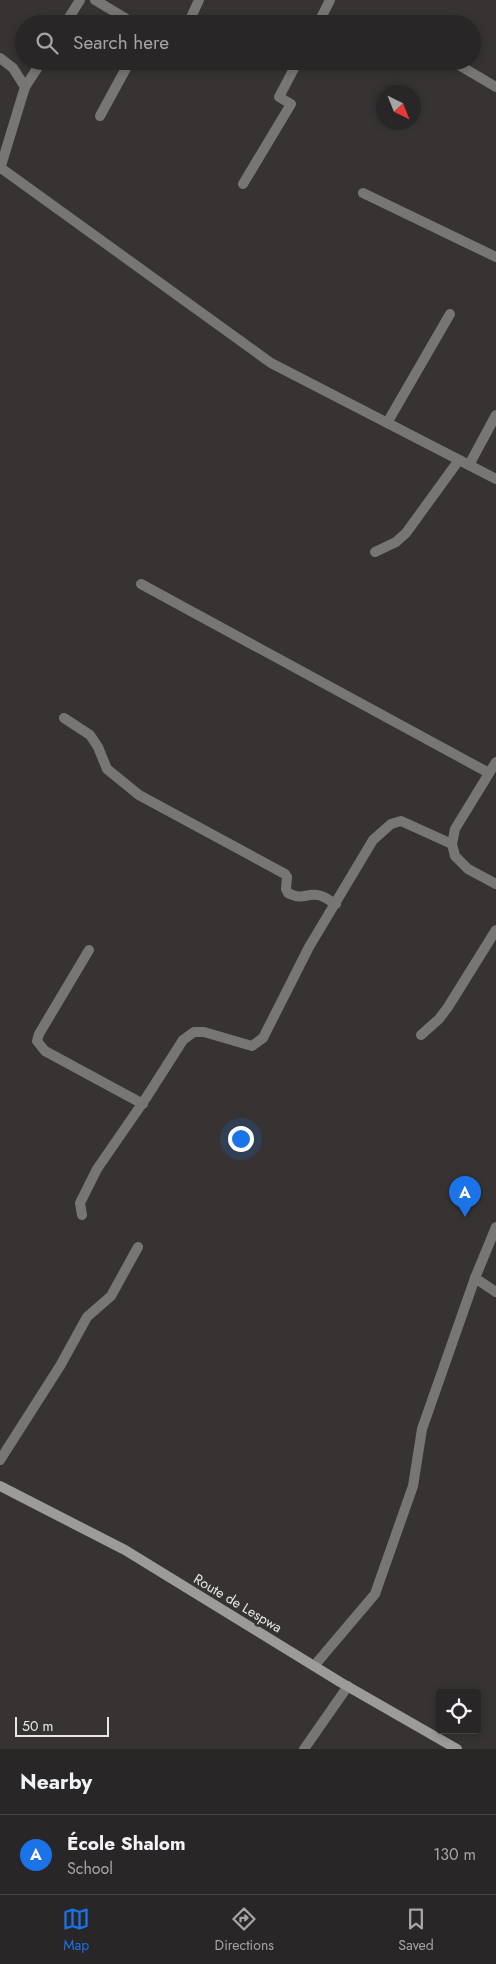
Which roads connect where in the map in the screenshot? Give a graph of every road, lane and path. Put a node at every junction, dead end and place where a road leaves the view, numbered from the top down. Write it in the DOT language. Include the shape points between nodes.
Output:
graph roads {
  1 [pos="80,0"];
  2 [pos="95,0"];
  3 [pos="199,0"];
  4 [pos="330,0"];
  5 [pos="71,15"];
  6 [pos="120,15"];
  7 [pos="192,15"];
  8 [pos="322,15"];
  9 [pos="0,58"];
  10 [pos="36,70"];
  11 [pos="125,70"];
  12 [pos="293,70"];
  13 [pos="467,70"];
  14 [pos="25,87"];
  15 [pos="496,87"];
  16 [pos="100,116"];
  17 [pos="0,169"];
  18 [pos="243,184"];
  19 [pos="363,193"];
  20 [pos="496,257"];
  21 [pos="450,314"];
  22 [pos="496,415"];
  23 [pos="387,423"];
  24 [pos="459,460"];
  25 [pos="469,465"];
  26 [pos="496,479"];
  27 [pos="375,552"];
  28 [pos="141,584"];
  29 [pos="64,718"];
  30 [pos="496,762"];
  31 [pos="489,773"];
  32 [pos="452,844"];
  33 [pos="496,884"];
  34 [pos="336,904"];
  35 [pos="496,930"];
  36 [pos="89,950"];
  37 [pos="421,1035"];
  38 [pos="142,1104"];
  39 [pos="82,1215"];
  40 [pos="496,1227"];
  41 [pos="138,1247"];
  42 [pos="475,1278"];
  43 [pos="496,1292"];
  44 [pos="0,1460"];
  45 [pos="0,1486"];
  46 [pos="314,1666"];
  47 [pos="348,1686"];
  48 [pos="304,1749"];
  49 [pos="458,1749"];
  1 -- 5 [label="street"];
  2 -- 6 [label="street"];
  3 -- 7 [label="street"];
  4 -- 8 [label="street"];
  9 -- 14 [label="street" via="13,68"];
  10 -- 14 [label="street"];
  11 -- 16 [label="street"];
  12 -- 18 [label="street" via="279,96 291,104"];
  13 -- 15 [label="street"];
  14 -- 17 [label="street"];
  17 -- 23 [label="street" via="271,363"];
  19 -- 20 [label="street"];
  21 -- 23 [label="street"];
  22 -- 25 [label="street"];
  23 -- 24 [label="street"];
  24 -- 25 [label="street"];
  24 -- 27 [label="street" via="406,533"];
  25 -- 26 [label="street"];
  28 -- 31 [label="street"];
  29 -- 34 [label="street" via="90,735 107,768 139,795 285,874 288,877 288,894 304,898 319,895"];
  30 -- 31 [label="street"];
  31 -- 32 [label="street" via="455,829"];
  32 -- 33 [label="street" via="455,856 468,868"];
  32 -- 34 [label="street" via="401,821 391,824 373,840"];
  34 -- 38 [label="street" via="309,947 263,1038 252,1046 194,1032 183,1040"];
  35 -- 37 [label="street" via="448,1007"];
  36 -- 38 [label="street" via="36,1041 45,1051"];
  38 -- 39 [label="street" via="97,1169 80,1203"];
  40 -- 42 [label="street"];
  41 -- 44 [label="street" via="111,1296 86,1317 60,1366"];
  42 -- 43 [label="street"];
  42 -- 46 [label="street" via="422,1429 413,1486 375,1594"];
  45 -- 46 [label="street, Route de Lespwa" via="125,1550"];
  46 -- 47 [label="street, Route de Lespwa"];
  47 -- 48 [label="street"];
  47 -- 49 [label="street, Route de Lespwa"];
}
